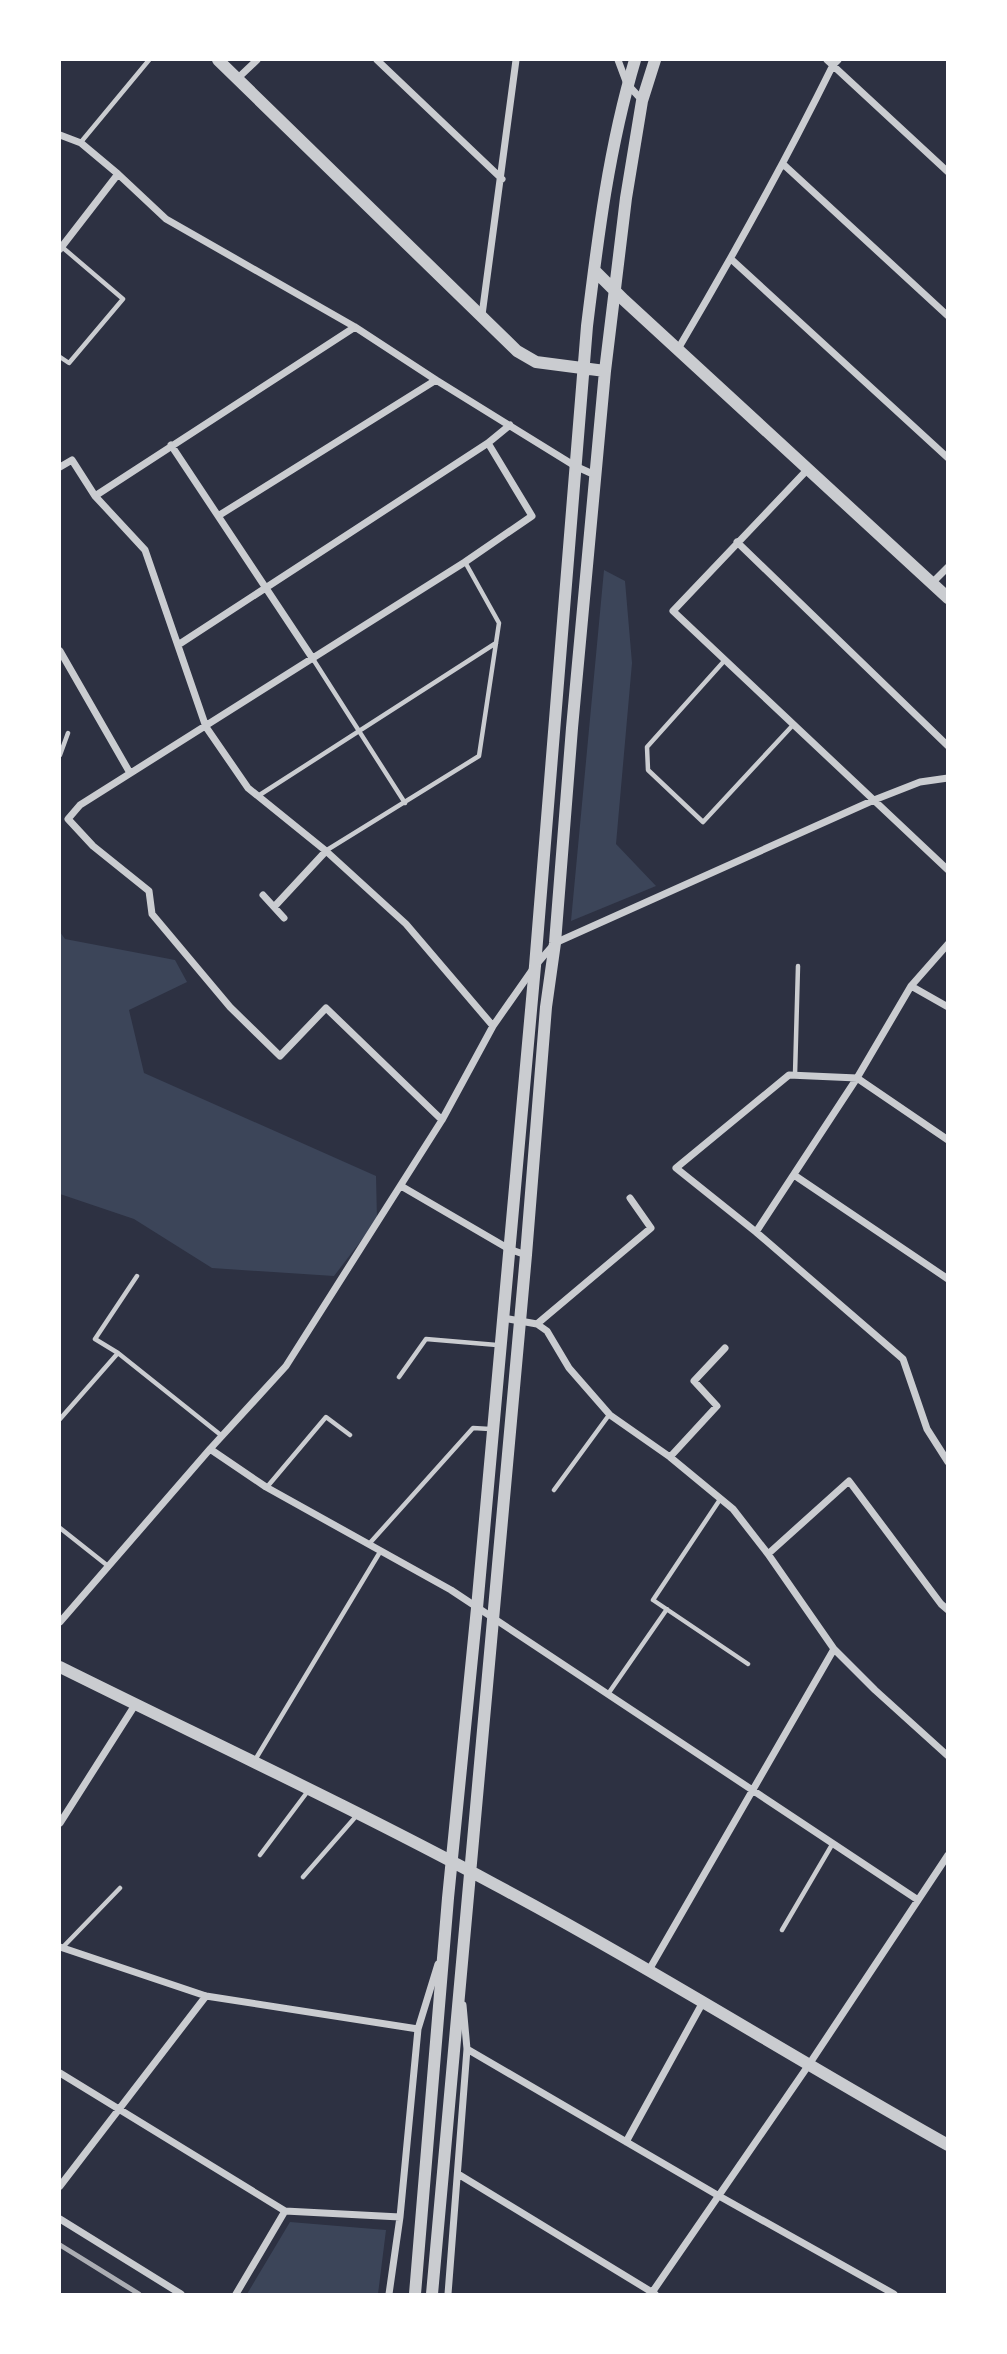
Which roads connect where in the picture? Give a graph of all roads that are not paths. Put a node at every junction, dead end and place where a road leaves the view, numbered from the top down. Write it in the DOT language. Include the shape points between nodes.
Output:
graph roads {
  1 [pos="149,60"];
  2 [pos="218,60"];
  3 [pos="257,60"];
  4 [pos="377,60"];
  5 [pos="516,60"];
  6 [pos="618,60"];
  7 [pos="635,60"];
  8 [pos="655,60"];
  9 [pos="832,61"];
  10 [pos="238,78"];
  11 [pos="627,84"];
  12 [pos="642,101"];
  13 [pos="60,135"];
  14 [pos="81,143"];
  15 [pos="783,164"];
  16 [pos="947,172"];
  17 [pos="118,174"];
  18 [pos="502,179"];
  19 [pos="60,248"];
  20 [pos="732,258"];
  21 [pos="594,270"];
  22 [pos="615,289"];
  23 [pos="482,315"];
  24 [pos="947,316"];
  25 [pos="355,327"];
  26 [pos="678,349"];
  27 [pos="60,357"];
  28 [pos="584,369"];
  29 [pos="605,372"];
  30 [pos="436,380"];
  31 [pos="510,425"];
  32 [pos="488,443"];
  33 [pos="171,445"];
  34 [pos="947,458"];
  35 [pos="575,466"];
  36 [pos="60,467"];
  37 [pos="808,469"];
  38 [pos="595,475"];
  39 [pos="95,496"];
  40 [pos="218,516"];
  41 [pos="737,542"];
  42 [pos="465,562"];
  43 [pos="947,567"];
  44 [pos="932,583"];
  45 [pos="266,588"];
  46 [pos="947,598"];
  47 [pos="496,643"];
  48 [pos="178,645"];
  49 [pos="60,651"];
  50 [pos="313,659"];
  51 [pos="725,660"];
  52 [pos="793,724"];
  53 [pos="553,726"];
  54 [pos="206,727"];
  55 [pos="572,728"];
  56 [pos="359,731"];
  57 [pos="68,733"];
  58 [pos="947,746"];
  59 [pos="60,755"];
  60 [pos="130,773"];
  61 [pos="947,778"];
  62 [pos="258,796"];
  63 [pos="874,800"];
  64 [pos="405,803"];
  65 [pos="60,813"];
  66 [pos="68,819"];
  67 [pos="326,851"];
  68 [pos="947,870"];
  69 [pos="263,895"];
  70 [pos="274,907"];
  71 [pos="284,918"];
  72 [pos="555,943"];
  73 [pos="947,944"];
  74 [pos="535,965"];
  75 [pos="798,966"];
  76 [pos="911,986"];
  77 [pos="947,1007"];
  78 [pos="494,1026"];
  79 [pos="795,1076"];
  80 [pos="858,1078"];
  81 [pos="442,1121"];
  82 [pos="947,1140"];
  83 [pos="794,1175"];
  84 [pos="401,1186"];
  85 [pos="630,1198"];
  86 [pos="756,1232"];
  87 [pos="509,1250"];
  88 [pos="526,1255"];
  89 [pos="137,1276"];
  90 [pos="947,1279"];
  91 [pos="502,1318"];
  92 [pos="519,1320"];
  93 [pos="537,1324"];
  94 [pos="500,1345"];
  95 [pos="726,1348"];
  96 [pos="118,1353"];
  97 [pos="398,1377"];
  98 [pos="610,1415"];
  99 [pos="60,1419"];
  100 [pos="493,1429"];
  101 [pos="350,1435"];
  102 [pos="222,1436"];
  103 [pos="210,1449"];
  104 [pos="670,1457"];
  105 [pos="947,1462"];
  106 [pos="266,1487"];
  107 [pos="554,1490"];
  108 [pos="720,1498"];
  109 [pos="60,1528"];
  110 [pos="368,1545"];
  111 [pos="380,1552"];
  112 [pos="768,1554"];
  113 [pos="108,1566"];
  114 [pos="477,1608"];
  115 [pos="667,1609"];
  116 [pos="947,1610"];
  117 [pos="494,1619"];
  118 [pos="60,1622"];
  119 [pos="834,1649"];
  120 [pos="748,1664"];
  121 [pos="60,1667"];
  122 [pos="607,1695"];
  123 [pos="135,1704"];
  124 [pos="947,1756"];
  125 [pos="254,1760"];
  126 [pos="310,1788"];
  127 [pos="752,1790"];
  128 [pos="359,1813"];
  129 [pos="60,1823"];
  130 [pos="833,1843"];
  131 [pos="260,1855"];
  132 [pos="947,1855"];
  133 [pos="452,1862"];
  134 [pos="469,1870"];
  135 [pos="303,1877"];
  136 [pos="120,1888"];
  137 [pos="918,1900"];
  138 [pos="782,1930"];
  139 [pos="444,1945"];
  140 [pos="61,1947"];
  141 [pos="649,1970"];
  142 [pos="460,1973"];
  143 [pos="206,1996"];
  144 [pos="703,2002"];
  145 [pos="418,2029"];
  146 [pos="467,2049"];
  147 [pos="808,2066"];
  148 [pos="60,2073"];
  149 [pos="119,2109"];
  150 [pos="626,2142"];
  151 [pos="947,2145"];
  152 [pos="458,2175"];
  153 [pos="60,2186"];
  154 [pos="719,2196"];
  155 [pos="285,2211"];
  156 [pos="400,2217"];
  157 [pos="60,2219"];
  158 [pos="181,2294"];
  159 [pos="236,2294"];
  160 [pos="390,2294"];
  161 [pos="415,2294"];
  162 [pos="432,2294"];
  163 [pos="448,2294"];
  164 [pos="653,2294"];
  165 [pos="894,2294"];
  1 -- 14 [label="lane"];
  2 -- 10 [label="street"];
  3 -- 10 [label="street"];
  4 -- 18 [label="street"];
  5 -- 18 [label="street"];
  6 -- 11 [label="street"];
  7 -- 11 [label="street"];
  8 -- 12 [label="street"];
  9 -- 15 [label="street"];
  9 -- 16 [label="street"];
  10 -- 23 [label="street"];
  11 -- 12 [label="street"];
  11 -- 21 [label="street" via="612,146"];
  12 -- 22 [label="street"];
  13 -- 14 [label="street"];
  14 -- 17 [label="street"];
  15 -- 20 [label="street"];
  15 -- 24 [label="street"];
  17 -- 19 [label="street"];
  17 -- 25 [label="street" via="166,219"];
  18 -- 23 [label="street"];
  19 -- 27 [label="lane" via="123,299 69,363"];
  20 -- 26 [label="street"];
  20 -- 34 [label="street"];
  21 -- 22 [label="street"];
  21 -- 28 [label="street"];
  22 -- 26 [label="street"];
  22 -- 29 [label="street"];
  23 -- 28 [label="street" via="517,351 536,362"];
  25 -- 30 [label="street"];
  25 -- 33 [label="street"];
  26 -- 37 [label="street"];
  28 -- 29 [label="street"];
  28 -- 35 [label="street"];
  29 -- 38 [label="street"];
  30 -- 31 [label="street"];
  30 -- 40 [label="street"];
  31 -- 32 [label="street"];
  31 -- 35 [label="street"];
  32 -- 42 [label="street" via="532,516"];
  32 -- 45 [label="street"];
  33 -- 39 [label="street"];
  33 -- 40 [label="street"];
  35 -- 38 [label="street"];
  35 -- 53 [label="street"];
  36 -- 39 [label="street" via="72,460"];
  37 -- 41 [label="street"];
  37 -- 44 [label="street"];
  38 -- 55 [label="street"];
  39 -- 48 [label="street" via="145,550"];
  40 -- 45 [label="street"];
  41 -- 51 [label="street" via="673,611"];
  41 -- 58 [label="street"];
  42 -- 47 [label="lane" via="499,623"];
  42 -- 50 [label="street"];
  43 -- 44 [label="street"];
  44 -- 46 [label="street"];
  45 -- 48 [label="street"];
  45 -- 50 [label="street"];
  47 -- 56 [label="lane"];
  47 -- 64 [label="lane" via="479,756"];
  48 -- 54 [label="street"];
  49 -- 60 [label="street"];
  50 -- 54 [label="street"];
  50 -- 56 [label="lane"];
  51 -- 52 [label="street"];
  51 -- 52 [label="lane" via="647,747 648,770 703,822"];
  52 -- 63 [label="street"];
  53 -- 55 [label="street"];
  53 -- 74 [label="street"];
  54 -- 60 [label="street"];
  54 -- 62 [label="street"];
  55 -- 72 [label="street"];
  56 -- 62 [label="lane"];
  56 -- 64 [label="lane"];
  57 -- 59 [label="lane"];
  60 -- 66 [label="street" via="80,805"];
  61 -- 63 [label="street" via="920,782"];
  62 -- 67 [label="street"];
  63 -- 68 [label="street"];
  63 -- 72 [label="street"];
  64 -- 67 [label="lane"];
  65 -- 66 [label="street"];
  66 -- 81 [label="street" via="93,846 149,891 152,914 230,1007 280,1056 326,1008"];
  67 -- 70 [label="street"];
  67 -- 78 [label="street" via="406,924"];
  69 -- 70 [label="street"];
  70 -- 71 [label="street"];
  72 -- 74 [label="street"];
  72 -- 88 [label="street"];
  73 -- 76 [label="street"];
  74 -- 78 [label="street"];
  74 -- 87 [label="street"];
  75 -- 79 [label="lane"];
  76 -- 77 [label="street"];
  76 -- 80 [label="street"];
  78 -- 81 [label="street"];
  79 -- 80 [label="street"];
  79 -- 86 [label="street" via="789,1075 676,1168"];
  80 -- 82 [label="street"];
  80 -- 83 [label="street"];
  81 -- 84 [label="street"];
  83 -- 86 [label="street"];
  83 -- 90 [label="street"];
  84 -- 87 [label="street"];
  84 -- 102 [label="street" via="286,1366"];
  85 -- 93 [label="street" via="651,1228"];
  86 -- 105 [label="street" via="903,1359 927,1429"];
  87 -- 88 [label="street"];
  87 -- 91 [label="street"];
  88 -- 92 [label="street"];
  89 -- 96 [label="lane" via="95,1339"];
  91 -- 92 [label="street"];
  91 -- 94 [label="street"];
  92 -- 93 [label="street"];
  92 -- 117 [label="street"];
  93 -- 98 [label="street"];
  94 -- 97 [label="lane" via="426,1339"];
  94 -- 100 [label="street"];
  95 -- 104 [label="street" via="694,1381 717,1406"];
  96 -- 99 [label="lane"];
  96 -- 102 [label="lane"];
  98 -- 104 [label="street"];
  98 -- 107 [label="lane"];
  100 -- 110 [label="lane" via="473,1428"];
  100 -- 114 [label="street"];
  101 -- 106 [label="lane" via="326,1417"];
  102 -- 103 [label="street"];
  103 -- 106 [label="street"];
  103 -- 113 [label="street"];
  104 -- 108 [label="street"];
  106 -- 110 [label="street"];
  108 -- 112 [label="street"];
  108 -- 115 [label="lane" via="653,1600"];
  109 -- 113 [label="lane"];
  110 -- 111 [label="street"];
  111 -- 114 [label="street"];
  111 -- 125 [label="lane"];
  112 -- 116 [label="street" via="849,1481"];
  112 -- 119 [label="street"];
  113 -- 118 [label="street"];
  114 -- 117 [label="street"];
  114 -- 133 [label="street"];
  115 -- 120 [label="lane"];
  115 -- 122 [label="lane"];
  117 -- 122 [label="street"];
  117 -- 134 [label="street"];
  119 -- 124 [label="street"];
  119 -- 127 [label="street"];
  121 -- 123 [label="street"];
  122 -- 127 [label="street"];
  123 -- 125 [label="street"];
  123 -- 129 [label="street"];
  125 -- 126 [label="street"];
  126 -- 128 [label="street"];
  126 -- 131 [label="lane"];
  127 -- 130 [label="street"];
  127 -- 141 [label="street"];
  128 -- 133 [label="street"];
  128 -- 135 [label="lane"];
  130 -- 137 [label="street"];
  130 -- 138 [label="lane"];
  132 -- 137 [label="street"];
  133 -- 134 [label="street"];
  133 -- 139 [label="street"];
  134 -- 141 [label="street"];
  134 -- 142 [label="street"];
  136 -- 140 [label="lane"];
  137 -- 147 [label="street"];
  139 -- 145 [label="street"];
  139 -- 161 [label="street"];
  140 -- 143 [label="street"];
  141 -- 144 [label="street"];
  142 -- 146 [label="street"];
  142 -- 162 [label="street"];
  143 -- 145 [label="street"];
  143 -- 149 [label="street"];
  144 -- 147 [label="street"];
  144 -- 150 [label="street"];
  145 -- 156 [label="street"];
  146 -- 150 [label="street"];
  146 -- 152 [label="street"];
  147 -- 151 [label="street"];
  147 -- 154 [label="street"];
  148 -- 149 [label="street"];
  149 -- 153 [label="street"];
  149 -- 155 [label="street"];
  150 -- 154 [label="street"];
  152 -- 163 [label="street"];
  152 -- 164 [label="street"];
  154 -- 164 [label="street"];
  154 -- 165 [label="street"];
  155 -- 156 [label="street"];
  155 -- 159 [label="street"];
  156 -- 160 [label="street"];
  157 -- 158 [label="street"];
}
